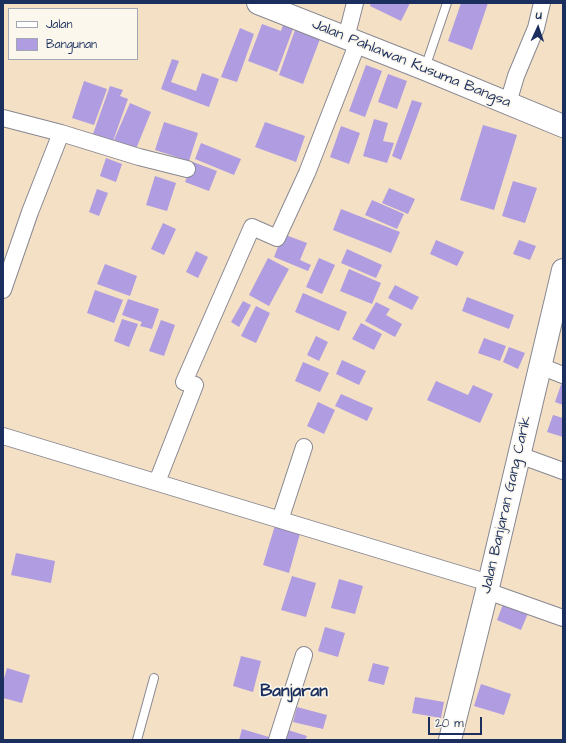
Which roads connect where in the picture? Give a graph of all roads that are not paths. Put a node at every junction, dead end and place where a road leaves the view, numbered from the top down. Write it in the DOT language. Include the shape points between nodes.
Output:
graph roads {
  1 [pos="258,3"];
  2 [pos="355,3"];
  3 [pos="447,3"];
  4 [pos="542,3"];
  5 [pos="352,40"];
  6 [pos="425,69"];
  7 [pos="508,103"];
  8 [pos="3,118"];
  9 [pos="563,126"];
  10 [pos="61,133"];
  11 [pos="187,169"];
  12 [pos="563,270"];
  13 [pos="3,290"];
  14 [pos="540,366"];
  15 [pos="563,375"];
  16 [pos="3,436"];
  17 [pos="304,447"];
  18 [pos="519,454"];
  19 [pos="563,471"];
  20 [pos="157,482"];
  21 [pos="280,520"];
  22 [pos="488,587"];
  23 [pos="563,618"];
  24 [pos="304,655"];
  25 [pos="154,678"];
  26 [pos="137,740"];
  27 [pos="278,740"];
  28 [pos="450,740"];
  1 -- 5 [label="street, Jalan Pahlawan Kusuma Bangsa"];
  2 -- 5 [label="street"];
  3 -- 6 [label="lane"];
  4 -- 7 [label="street" via="536,28"];
  5 -- 6 [label="street, Jalan Pahlawan Kusuma Bangsa"];
  5 -- 20 [label="street" via="307,173 277,238 252,227 184,382 195,385"];
  6 -- 7 [label="street, Jalan Pahlawan Kusuma Bangsa"];
  7 -- 9 [label="street, Jalan Pahlawan Kusuma Bangsa"];
  8 -- 10 [label="street"];
  10 -- 11 [label="street"];
  10 -- 13 [label="street"];
  12 -- 14 [label="street, Jalan Banjaran Gang Carik"];
  14 -- 15 [label="street"];
  14 -- 18 [label="street, Jalan Banjaran Gang Carik"];
  16 -- 20 [label="street"];
  17 -- 21 [label="street"];
  18 -- 19 [label="street"];
  18 -- 22 [label="street, Jalan Banjaran Gang Carik"];
  20 -- 21 [label="street"];
  21 -- 22 [label="street"];
  22 -- 23 [label="street"];
  22 -- 28 [label="street, Jalan Banjaran Gang Carik"];
  24 -- 27 [label="street"];
  25 -- 26 [label="lane"];
}
